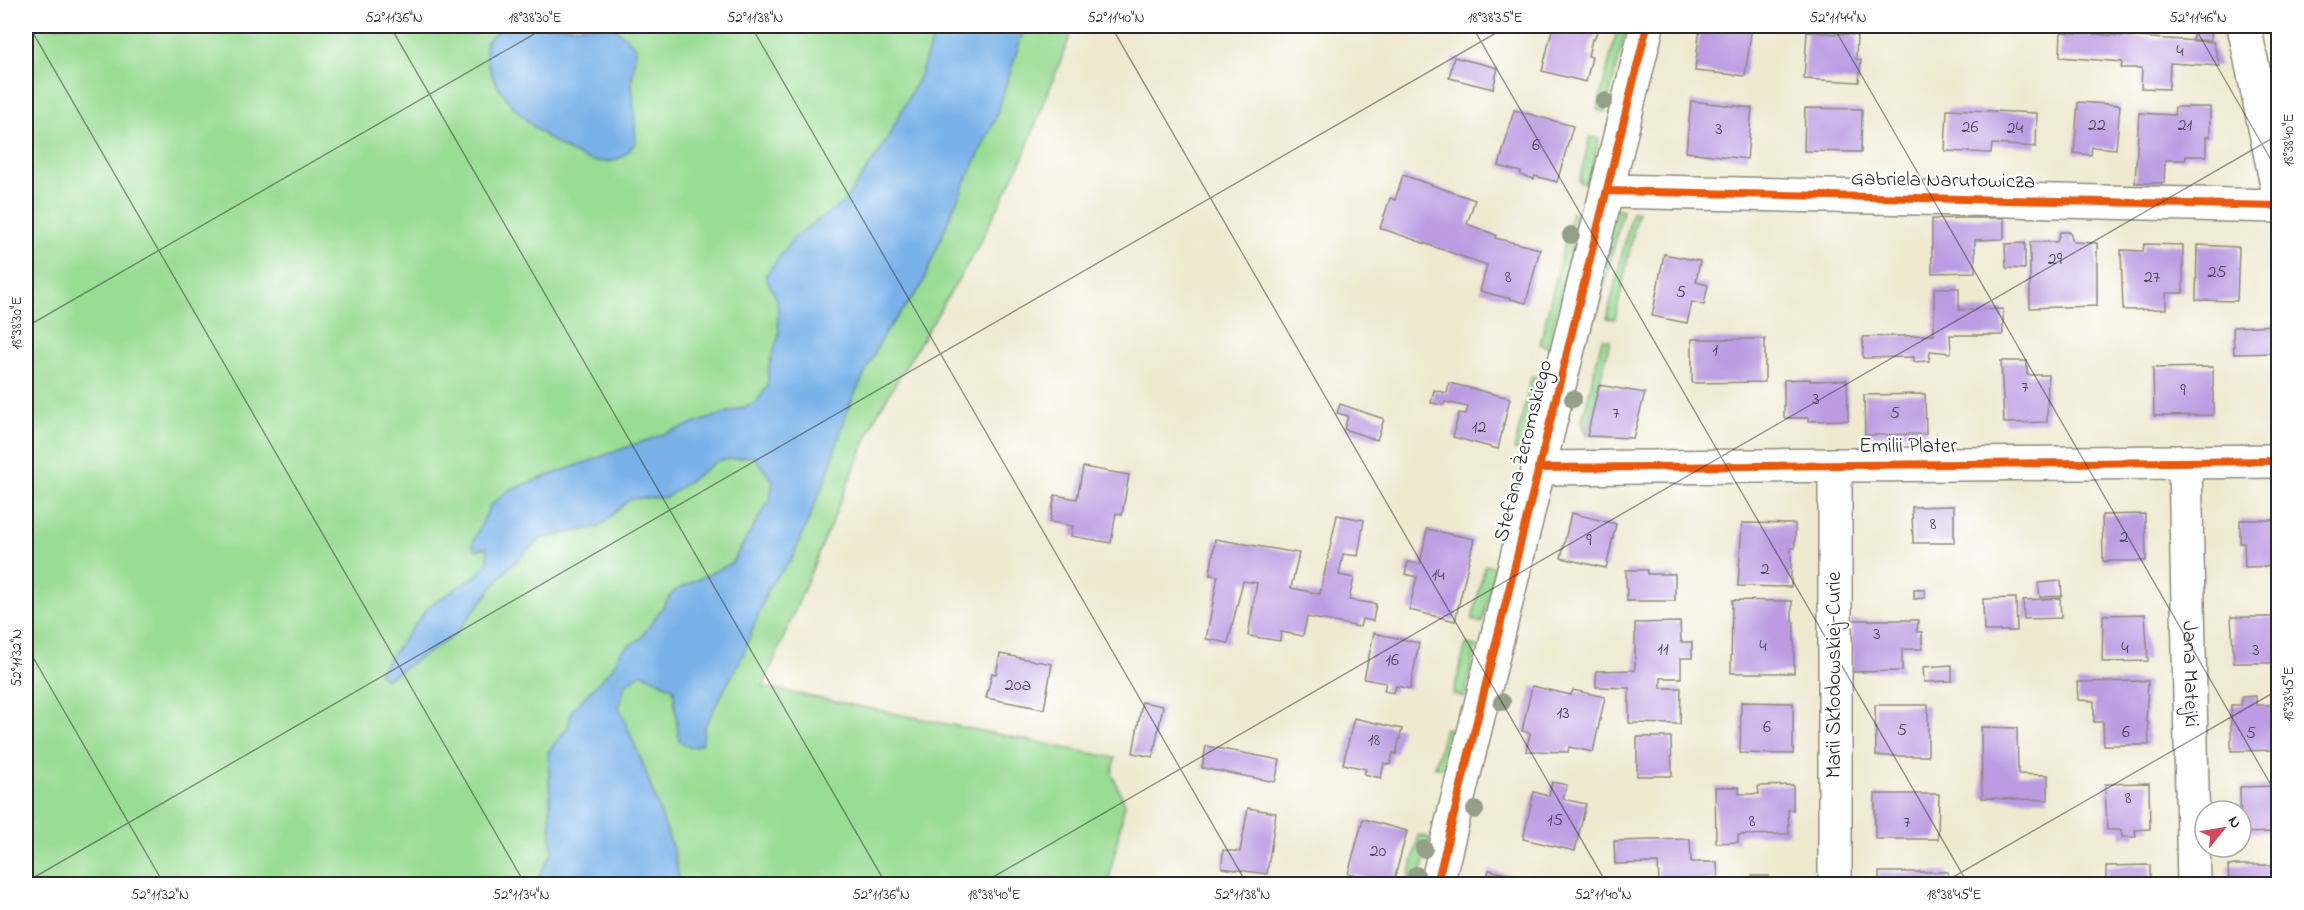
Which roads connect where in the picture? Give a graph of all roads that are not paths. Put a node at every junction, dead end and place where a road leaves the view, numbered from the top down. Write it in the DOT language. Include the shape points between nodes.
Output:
graph roads {
  1 [pos="1647,26"];
  2 [pos="2244,26"];
  3 [pos="2278,190"];
  4 [pos="1607,191"];
  5 [pos="2278,206"];
  6 [pos="2278,461"];
  7 [pos="2185,462"];
  8 [pos="1835,465"];
  9 [pos="1538,468"];
  10 [pos="1437,885"];
  11 [pos="1835,885"];
  12 [pos="2194,885"];
  1 -- 4 [label="street, Stefana Żeromskiego"];
  2 -- 3 [label="street"];
  4 -- 5 [label="street, Gabriela Narutowicza"];
  4 -- 9 [label="street, Stefana Żeromskiego"];
  6 -- 7 [label="street, Emilii Plater"];
  7 -- 8 [label="street, Emilii Plater"];
  7 -- 12 [label="street, Jana Matejki"];
  8 -- 9 [label="street, Emilii Plater"];
  8 -- 11 [label="street, Marii Skłodowskiej-Curie"];
  9 -- 10 [label="street, Stefana Żeromskiego"];
}
